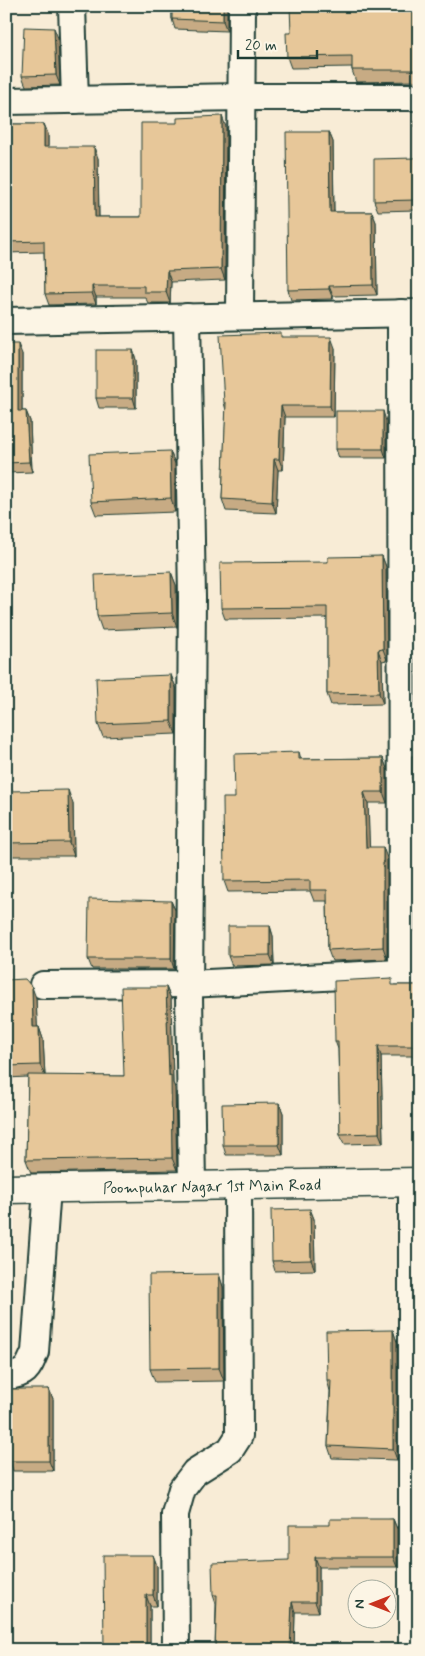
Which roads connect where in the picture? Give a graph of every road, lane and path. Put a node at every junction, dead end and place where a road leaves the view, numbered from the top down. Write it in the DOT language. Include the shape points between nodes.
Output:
graph roads {
  1 [pos="72,6"];
  2 [pos="242,6"];
  3 [pos="243,97"];
  4 [pos="419,97"];
  5 [pos="75,100"];
  6 [pos="6,101"];
  7 [pos="410,313"];
  8 [pos="240,316"];
  9 [pos="187,317"];
  10 [pos="6,321"];
  11 [pos="410,972"];
  12 [pos="190,984"];
  13 [pos="43,985"];
  14 [pos="415,1182"];
  15 [pos="238,1185"];
  16 [pos="192,1186"];
  17 [pos="6,1188"];
  18 [pos="47,1188"];
  19 [pos="6,1376"];
  20 [pos="176,1650"];
  21 [pos="412,1650"];
  1 -- 5 [label="street"];
  2 -- 3 [label="street"];
  3 -- 4 [label="street"];
  3 -- 5 [label="street"];
  3 -- 8 [label="street"];
  5 -- 6 [label="street"];
  7 -- 8 [label="street"];
  7 -- 11 [label="street"];
  8 -- 9 [label="street"];
  9 -- 10 [label="street"];
  9 -- 12 [label="street" via="192,598"];
  11 -- 12 [label="street"];
  12 -- 13 [label="street"];
  12 -- 16 [label="street"];
  14 -- 15 [label="main road, Poompuhar Nagar 1st Main Road"];
  14 -- 21 [label="street"];
  15 -- 16 [label="main road, Poompuhar Nagar 1st Main Road"];
  15 -- 20 [label="street" via="239,1436 230,1450 195,1472 182,1489 174,1514"];
  16 -- 18 [label="main road, Poompuhar Nagar 1st Main Road"];
  17 -- 18 [label="main road, Poompuhar Nagar 1st Main Road"];
  18 -- 19 [label="street" via="35,1352 28,1368 18,1375"];
}
